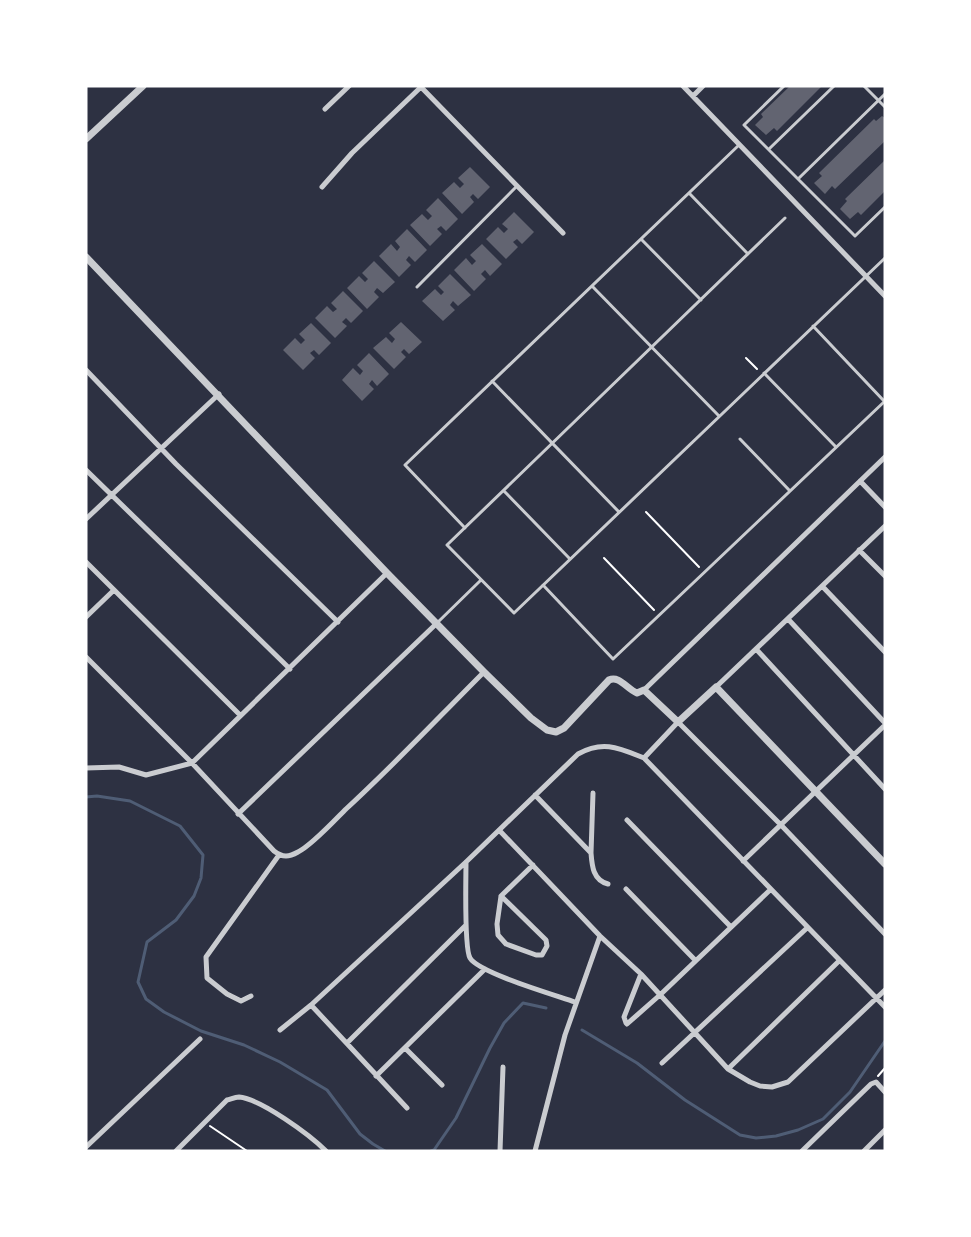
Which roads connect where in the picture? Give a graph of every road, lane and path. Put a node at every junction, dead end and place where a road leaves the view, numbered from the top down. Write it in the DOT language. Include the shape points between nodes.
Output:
graph roads {
  1 [pos="143,86"];
  2 [pos="349,86"];
  3 [pos="683,86"];
  4 [pos="703,86"];
  5 [pos="784,86"];
  6 [pos="834,86"];
  7 [pos="864,86"];
  8 [pos="421,87"];
  9 [pos="885,94"];
  10 [pos="693,96"];
  11 [pos="878,100"];
  12 [pos="885,107"];
  13 [pos="326,109"];
  14 [pos="86,139"];
  15 [pos="739,145"];
  16 [pos="769,150"];
  17 [pos="798,179"];
  18 [pos="518,186"];
  19 [pos="322,187"];
  20 [pos="689,194"];
  21 [pos="885,207"];
  22 [pos="785,218"];
  23 [pos="563,233"];
  24 [pos="641,239"];
  25 [pos="748,254"];
  26 [pos="86,257"];
  27 [pos="885,258"];
  28 [pos="865,276"];
  29 [pos="592,286"];
  30 [pos="417,287"];
  31 [pos="885,296"];
  32 [pos="701,300"];
  33 [pos="813,326"];
  34 [pos="652,347"];
  35 [pos="746,358"];
  36 [pos="86,370"];
  37 [pos="764,374"];
  38 [pos="492,382"];
  39 [pos="219,394"];
  40 [pos="885,401"];
  41 [pos="719,416"];
  42 [pos="740,439"];
  43 [pos="552,444"];
  44 [pos="836,447"];
  45 [pos="162,449"];
  46 [pos="885,457"];
  47 [pos="86,470"];
  48 [pos="860,481"];
  49 [pos="504,491"];
  50 [pos="790,491"];
  51 [pos="112,496"];
  52 [pos="885,506"];
  53 [pos="619,512"];
  54 [pos="646,512"];
  55 [pos="86,519"];
  56 [pos="885,526"];
  57 [pos="465,528"];
  58 [pos="859,550"];
  59 [pos="604,558"];
  60 [pos="570,559"];
  61 [pos="86,562"];
  62 [pos="387,573"];
  63 [pos="704,573"];
  64 [pos="885,576"];
  65 [pos="482,580"];
  66 [pos="543,585"];
  67 [pos="822,586"];
  68 [pos="114,590"];
  69 [pos="659,616"];
  70 [pos="86,617"];
  71 [pos="788,619"];
  72 [pos="338,622"];
  73 [pos="436,624"];
  74 [pos="756,649"];
  75 [pos="885,652"];
  76 [pos="86,657"];
  77 [pos="290,669"];
  78 [pos="484,672"];
  79 [pos="716,687"];
  80 [pos="644,690"];
  81 [pos="240,715"];
  82 [pos="678,722"];
  83 [pos="885,724"];
  84 [pos="852,756"];
  85 [pos="644,758"];
  86 [pos="192,763"];
  87 [pos="86,768"];
  88 [pos="885,789"];
  89 [pos="815,791"];
  90 [pos="593,794"];
  91 [pos="535,795"];
  92 [pos="238,814"];
  93 [pos="627,820"];
  94 [pos="781,825"];
  95 [pos="499,830"];
  96 [pos="592,852"];
  97 [pos="279,855"];
  98 [pos="743,861"];
  99 [pos="466,862"];
  100 [pos="885,864"];
  101 [pos="533,866"];
  102 [pos="608,884"];
  103 [pos="626,889"];
  104 [pos="770,890"];
  105 [pos="501,896"];
  106 [pos="466,925"];
  107 [pos="730,926"];
  108 [pos="807,928"];
  109 [pos="885,934"];
  110 [pos="600,936"];
  111 [pos="695,960"];
  112 [pos="839,961"];
  113 [pos="485,969"];
  114 [pos="641,974"];
  115 [pos="885,990"];
  116 [pos="660,994"];
  117 [pos="252,996"];
  118 [pos="876,998"];
  119 [pos="575,1002"];
  120 [pos="311,1005"];
  121 [pos="885,1008"];
  122 [pos="280,1030"];
  123 [pos="694,1033"];
  124 [pos="200,1039"];
  125 [pos="347,1043"];
  126 [pos="405,1048"];
  127 [pos="662,1063"];
  128 [pos="503,1068"];
  129 [pos="728,1069"];
  130 [pos="376,1076"];
  131 [pos="442,1085"];
  132 [pos="885,1092"];
  133 [pos="407,1108"];
  134 [pos="204,1122"];
  135 [pos="885,1130"];
  136 [pos="86,1147"];
  137 [pos="176,1151"];
  138 [pos="247,1151"];
  139 [pos="326,1151"];
  140 [pos="500,1151"];
  141 [pos="535,1151"];
  142 [pos="802,1151"];
  143 [pos="864,1151"];
  1 -- 14 [label="street"];
  2 -- 13 [label="street"];
  3 -- 10 [label="street"];
  4 -- 10 [label="street"];
  5 -- 16 [label="lane" via="744,125"];
  6 -- 16 [label="lane"];
  7 -- 11 [label="lane"];
  8 -- 18 [label="street"];
  8 -- 19 [label="street" via="352,153"];
  9 -- 11 [label="lane"];
  10 -- 15 [label="street"];
  11 -- 12 [label="lane"];
  11 -- 17 [label="lane"];
  15 -- 20 [label="lane"];
  15 -- 28 [label="street"];
  16 -- 17 [label="lane"];
  17 -- 21 [label="lane" via="855,236"];
  18 -- 23 [label="street"];
  18 -- 30 [label="lane"];
  20 -- 24 [label="lane"];
  20 -- 25 [label="lane"];
  22 -- 25 [label="lane"];
  24 -- 29 [label="lane"];
  24 -- 32 [label="lane"];
  25 -- 32 [label="lane"];
  26 -- 39 [label="street"];
  27 -- 28 [label="lane"];
  28 -- 31 [label="street"];
  28 -- 33 [label="lane"];
  29 -- 34 [label="lane"];
  29 -- 38 [label="lane"];
  32 -- 34 [label="lane"];
  33 -- 37 [label="lane"];
  33 -- 40 [label="lane"];
  34 -- 41 [label="lane"];
  34 -- 43 [label="lane"];
  35 -- 37 [label="path"];
  36 -- 45 [label="street"];
  37 -- 41 [label="lane"];
  37 -- 44 [label="lane"];
  38 -- 43 [label="lane"];
  38 -- 57 [label="lane" via="405,465"];
  39 -- 45 [label="street"];
  39 -- 62 [label="street"];
  40 -- 44 [label="lane"];
  41 -- 53 [label="lane"];
  42 -- 50 [label="lane"];
  43 -- 49 [label="lane"];
  43 -- 53 [label="lane"];
  44 -- 50 [label="lane"];
  45 -- 51 [label="street"];
  45 -- 72 [label="street"];
  46 -- 48 [label="street"];
  47 -- 51 [label="street"];
  48 -- 52 [label="street"];
  48 -- 80 [label="street"];
  49 -- 57 [label="lane"];
  49 -- 60 [label="lane"];
  50 -- 63 [label="lane"];
  51 -- 55 [label="street"];
  51 -- 77 [label="street"];
  53 -- 60 [label="lane"];
  54 -- 63 [label="path"];
  56 -- 58 [label="street"];
  57 -- 65 [label="lane" via="447,545"];
  58 -- 64 [label="street"];
  58 -- 67 [label="street"];
  59 -- 69 [label="path"];
  60 -- 66 [label="lane"];
  61 -- 68 [label="street"];
  62 -- 72 [label="street"];
  62 -- 73 [label="street"];
  63 -- 69 [label="lane"];
  65 -- 66 [label="lane" via="514,613"];
  65 -- 73 [label="lane"];
  66 -- 69 [label="lane" via="613,659"];
  67 -- 71 [label="street"];
  67 -- 75 [label="street"];
  68 -- 70 [label="street"];
  68 -- 81 [label="street"];
  71 -- 74 [label="street"];
  71 -- 83 [label="street"];
  72 -- 77 [label="street"];
  73 -- 78 [label="street"];
  73 -- 92 [label="street"];
  74 -- 79 [label="street"];
  74 -- 84 [label="street"];
  76 -- 86 [label="street"];
  77 -- 81 [label="street"];
  78 -- 80 [label="street" via="531,718 547,730 556,732 564,728 609,680 618,679 637,692"];
  78 -- 97 [label="street" via="300,852 287,857"];
  79 -- 82 [label="street"];
  79 -- 89 [label="street"];
  80 -- 82 [label="street"];
  81 -- 86 [label="street"];
  82 -- 85 [label="street"];
  82 -- 94 [label="street"];
  83 -- 84 [label="street"];
  84 -- 88 [label="street"];
  84 -- 89 [label="street"];
  85 -- 91 [label="street" via="617,747 590,748 578,754"];
  85 -- 98 [label="street"];
  86 -- 87 [label="street" via="146,775 119,767"];
  86 -- 92 [label="street"];
  89 -- 94 [label="street"];
  89 -- 100 [label="street"];
  90 -- 96 [label="street"];
  91 -- 95 [label="street"];
  91 -- 96 [label="street"];
  92 -- 97 [label="street"];
  93 -- 107 [label="street"];
  94 -- 98 [label="street"];
  94 -- 109 [label="street"];
  95 -- 99 [label="street"];
  95 -- 101 [label="street"];
  96 -- 102 [label="street" via="592,868 596,876"];
  97 -- 117 [label="street" via="206,957 207,978 241,1001"];
  98 -- 104 [label="street"];
  99 -- 106 [label="street"];
  99 -- 120 [label="street"];
  101 -- 105 [label="street"];
  101 -- 110 [label="street"];
  103 -- 111 [label="street"];
  104 -- 107 [label="street"];
  104 -- 108 [label="street"];
  105 -- 105 [label="street" via="498,935 506,944 542,955 547,946 546,940"];
  106 -- 113 [label="street" via="470,959"];
  106 -- 125 [label="street"];
  107 -- 111 [label="street"];
  108 -- 112 [label="street"];
  108 -- 123 [label="street"];
  110 -- 114 [label="street"];
  110 -- 119 [label="street"];
  111 -- 116 [label="street"];
  112 -- 118 [label="street"];
  112 -- 129 [label="street"];
  113 -- 119 [label="street"];
  113 -- 126 [label="street"];
  114 -- 116 [label="street"];
  114 -- 116 [label="street" via="624,1017 626,1023"];
  115 -- 118 [label="street"];
  116 -- 123 [label="street"];
  118 -- 121 [label="street"];
  118 -- 129 [label="street" via="788,1082 772,1088 760,1086"];
  119 -- 141 [label="street"];
  120 -- 122 [label="street"];
  120 -- 125 [label="street"];
  123 -- 127 [label="street"];
  123 -- 129 [label="street"];
  124 -- 136 [label="street"];
  125 -- 130 [label="street"];
  126 -- 130 [label="street"];
  126 -- 131 [label="street"];
  128 -- 140 [label="street"];
  130 -- 133 [label="street"];
  132 -- 142 [label="street" via="876,1082 871,1084"];
  134 -- 137 [label="street"];
  134 -- 138 [label="path"];
  134 -- 139 [label="street" via="227,1100 236,1097 247,1099 282,1116"];
  135 -- 143 [label="street"];
}
